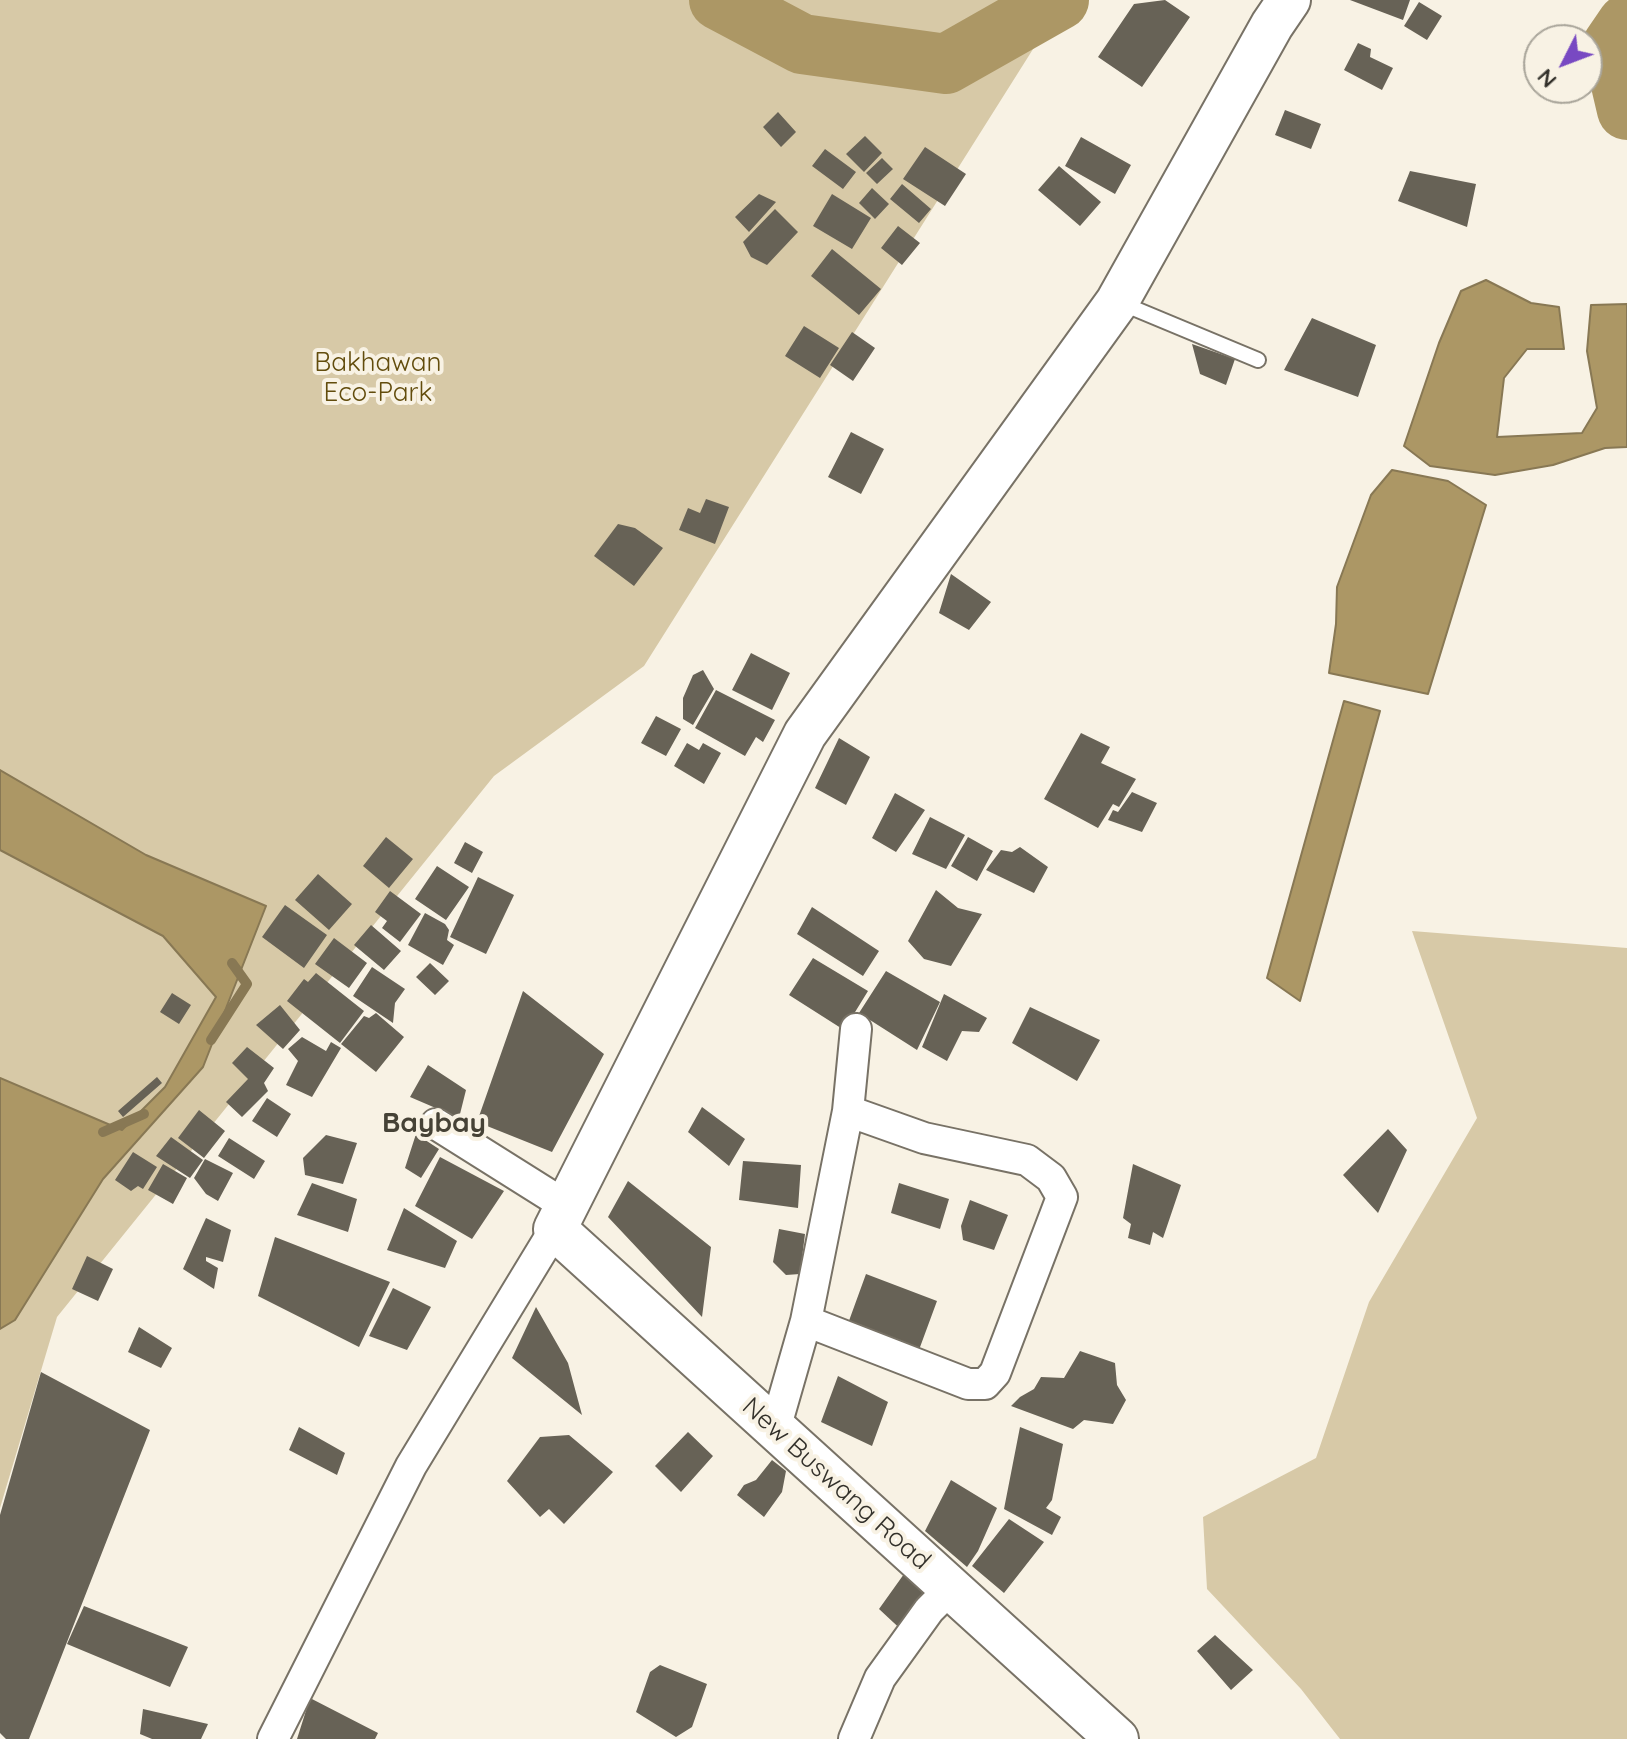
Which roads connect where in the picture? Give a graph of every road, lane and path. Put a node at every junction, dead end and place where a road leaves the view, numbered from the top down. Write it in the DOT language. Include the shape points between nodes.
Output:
graph roads {
  1 [pos="1289,0"];
  2 [pos="1117,302"];
  3 [pos="1258,360"];
  4 [pos="856,1029"];
  5 [pos="848,1111"];
  6 [pos="436,1124"];
  7 [pos="561,1218"];
  8 [pos="806,1321"];
  9 [pos="775,1429"];
  10 [pos="951,1588"];
  11 [pos="273,1739"];
  12 [pos="854,1739"];
  13 [pos="1117,1739"];
  1 -- 2 [label="street"];
  2 -- 3 [label="lane"];
  2 -- 7 [label="street" via="805,734"];
  4 -- 5 [label="street"];
  5 -- 8 [label="street"];
  5 -- 8 [label="street" via="924,1138 1027,1160 1051,1178 1062,1197 995,1373 985,1384 968,1384"];
  6 -- 7 [label="street"];
  7 -- 9 [label="street, New Buswang Road"];
  7 -- 11 [label="street" via="411,1466"];
  8 -- 9 [label="street"];
  9 -- 10 [label="street, New Buswang Road"];
  10 -- 12 [label="street" via="880,1678"];
  10 -- 13 [label="street, New Buswang Road"];
}
